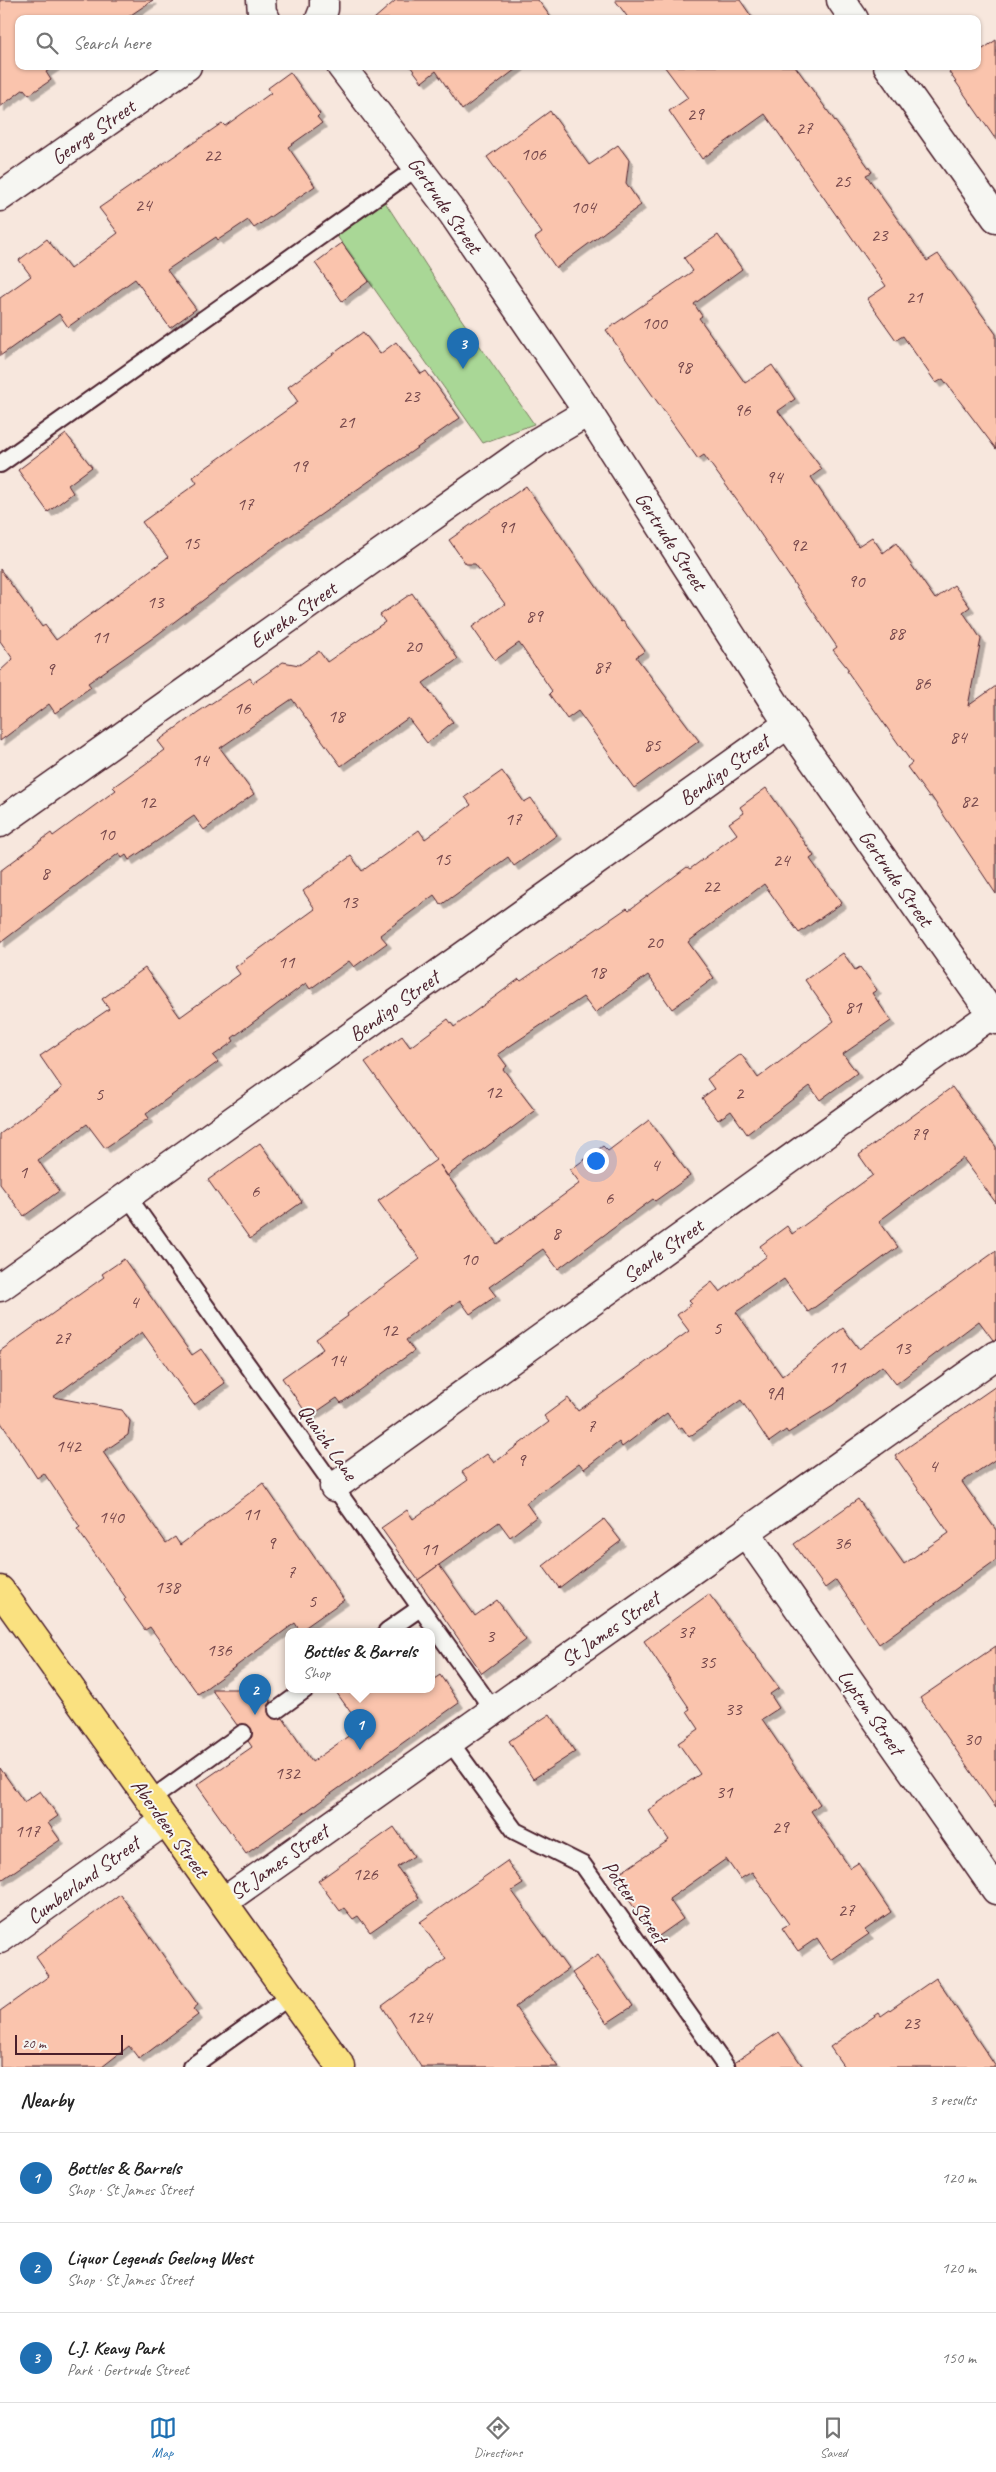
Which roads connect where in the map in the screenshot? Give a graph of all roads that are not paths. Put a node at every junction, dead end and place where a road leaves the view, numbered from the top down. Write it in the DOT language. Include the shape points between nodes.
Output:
graph roads {
  1 [pos="324,0"];
  2 [pos="840,0"];
  3 [pos="322,15"];
  4 [pos="851,15"];
  5 [pos="181,70"];
  6 [pos="344,70"];
  7 [pos="891,70"];
  8 [pos="419,166"];
  9 [pos="0,198"];
  10 [pos="996,218"];
  11 [pos="588,412"];
  12 [pos="0,464"];
  13 [pos="788,724"];
  14 [pos="0,823"];
  15 [pos="994,1017"];
  16 [pos="128,1197"];
  17 [pos="0,1287"];
  18 [pos="996,1355"];
  19 [pos="334,1487"];
  20 [pos="746,1533"];
  21 [pos="0,1590"];
  22 [pos="420,1608"];
  23 [pos="391,1628"];
  24 [pos="434,1628"];
  25 [pos="435,1629"];
  26 [pos="300,1693"];
  27 [pos="277,1710"];
  28 [pos="494,1711"];
  29 [pos="243,1734"];
  30 [pos="450,1742"];
  31 [pos="158,1810"];
  32 [pos="996,1890"];
  33 [pos="223,1902"];
  34 [pos="0,1939"];
  35 [pos="290,1996"];
  36 [pos="191,2067"];
  37 [pos="341,2067"];
  38 [pos="726,2067"];
  1 -- 3 [label="street"];
  2 -- 4 [label="street"];
  5 -- 9 [label="street, George Street"];
  6 -- 8 [label="street, Gertrude Street"];
  7 -- 10 [label="street"];
  8 -- 11 [label="street, Gertrude Street"];
  8 -- 12 [label="lane"];
  11 -- 13 [label="street, Gertrude Street"];
  11 -- 14 [label="street, Eureka Street" via="531,446"];
  13 -- 15 [label="street, Gertrude Street"];
  13 -- 16 [label="street, Bendigo Street"];
  15 -- 19 [label="street, Searle Street"];
  16 -- 17 [label="street, Bendigo Street"];
  16 -- 19 [label="lane, Quaich Lane"];
  18 -- 20 [label="street, St James Street"];
  19 -- 22 [label="lane, Quaich Lane"];
  20 -- 28 [label="street, St James Street"];
  20 -- 32 [label="street, Lupton Street"];
  21 -- 31 [label="main road, Aberdeen Street"];
  22 -- 23 [label="lane"];
  22 -- 24 [label="lane, Quaich Lane"];
  25 -- 28 [label="lane, Quaich Lane"];
  26 -- 27 [label="lane"];
  28 -- 30 [label="street, St James Street"];
  29 -- 31 [label="lane"];
  30 -- 33 [label="street, St James Street"];
  30 -- 38 [label="lane, Potter Street" via="515,1831 583,1865"];
  31 -- 33 [label="main road, Aberdeen Street"];
  31 -- 34 [label="street, Cumberland Street"];
  33 -- 35 [label="main road, Aberdeen Street"];
  35 -- 36 [label="lane"];
  35 -- 37 [label="main road, Aberdeen Street"];
}
